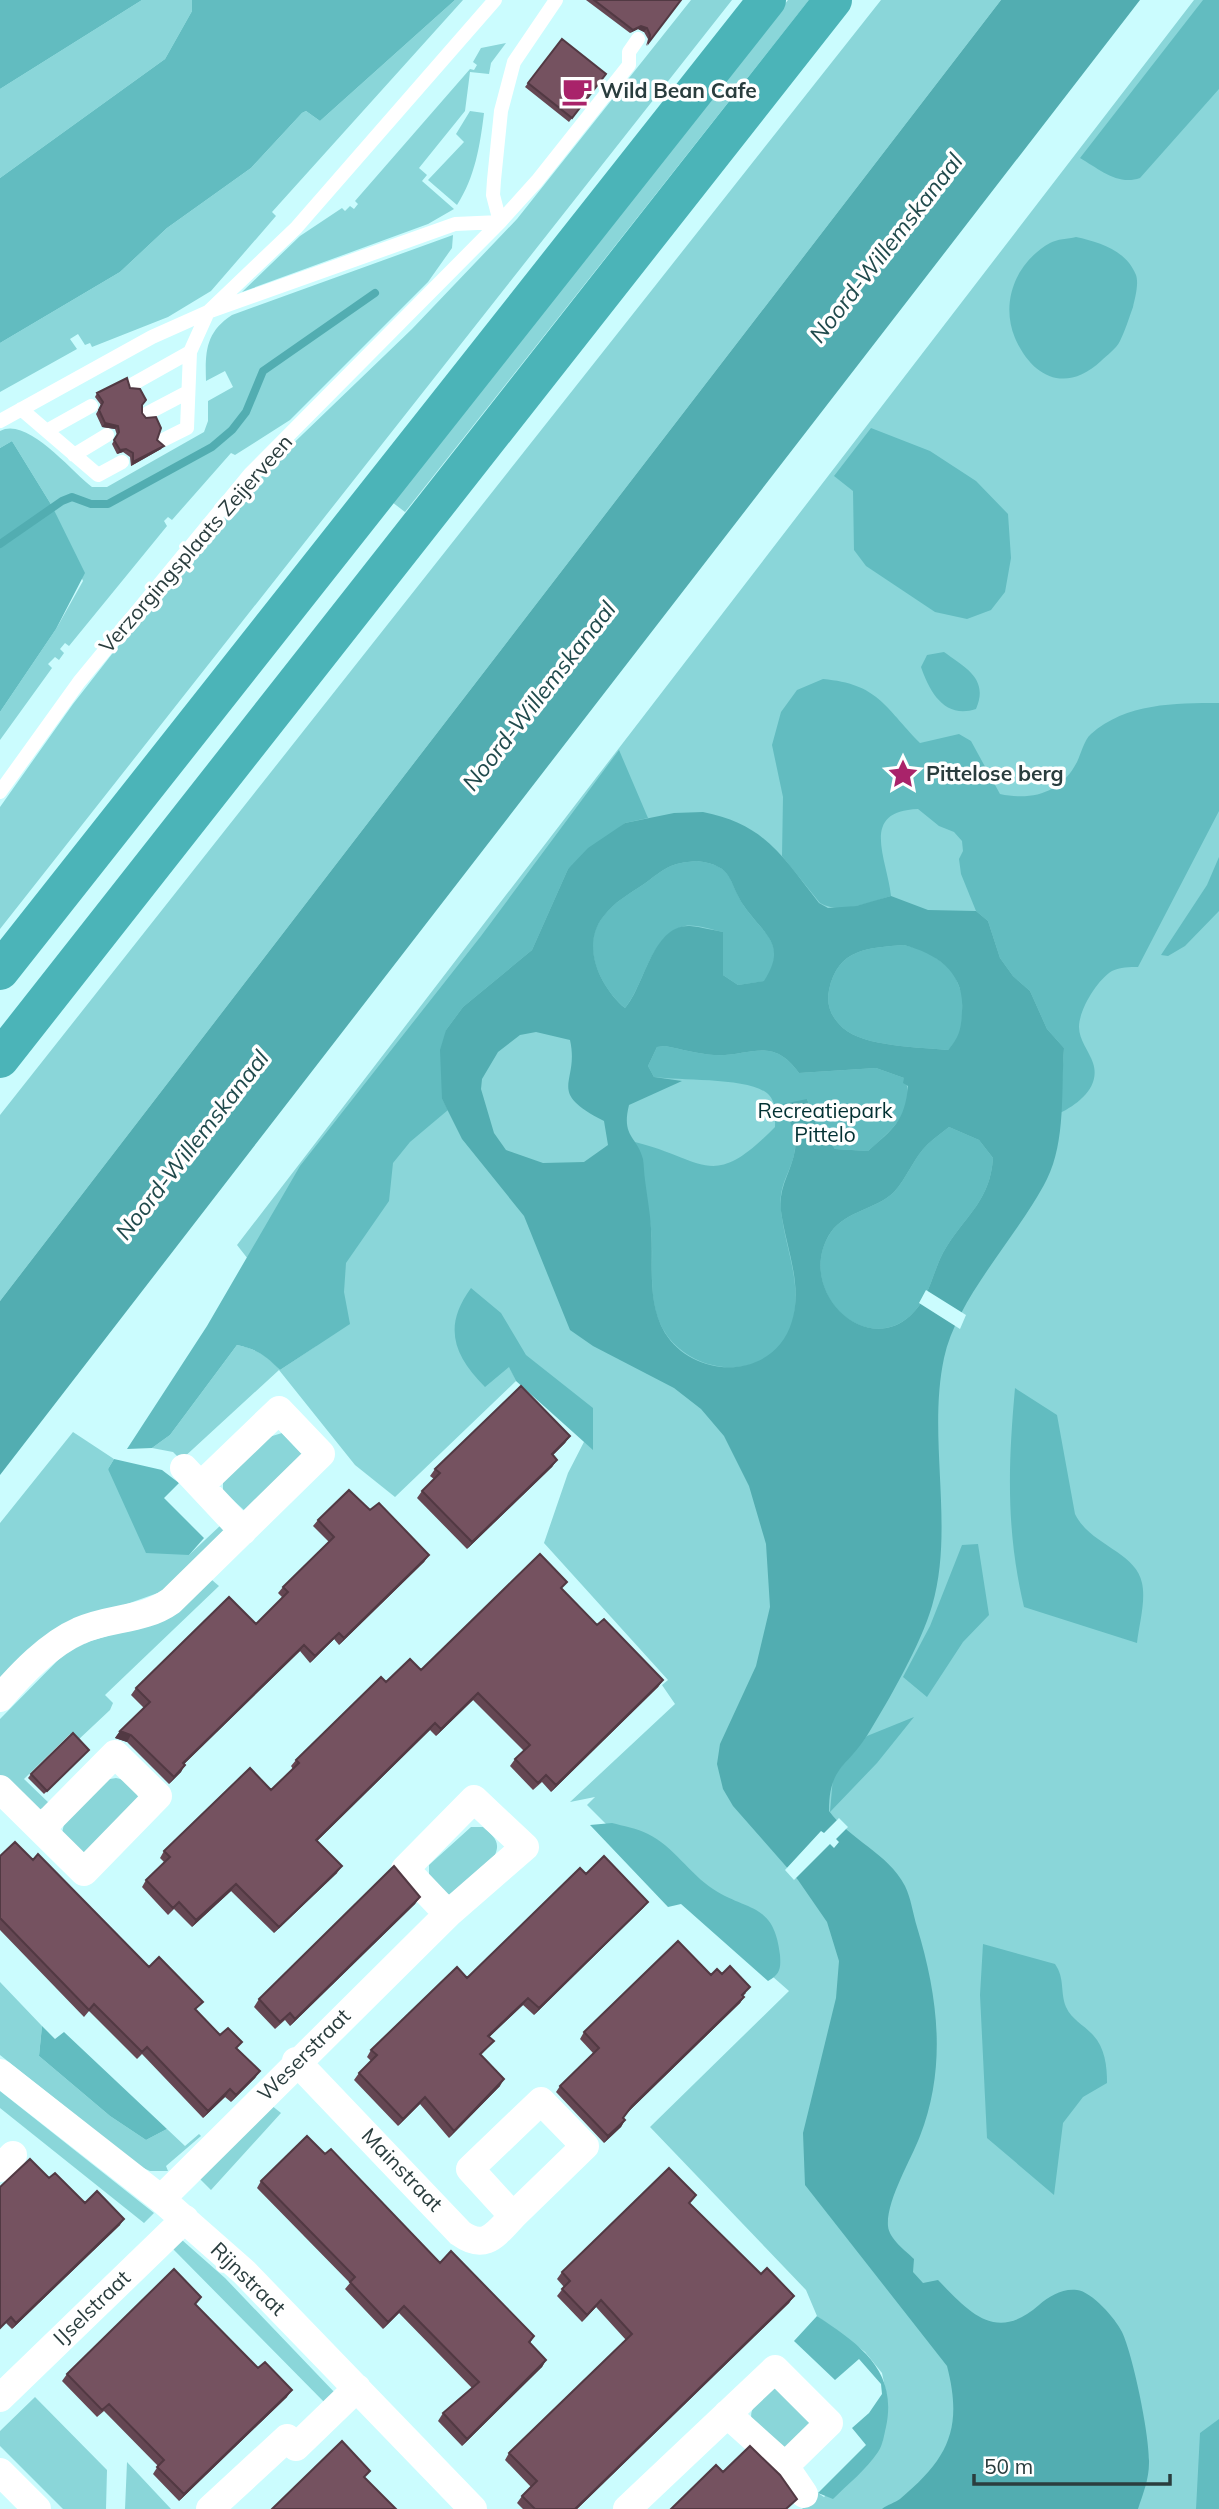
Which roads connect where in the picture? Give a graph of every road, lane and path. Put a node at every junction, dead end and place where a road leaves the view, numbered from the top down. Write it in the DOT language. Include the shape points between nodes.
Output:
graph roads {
  1 [pos="495,0"];
  2 [pos="556,0"];
  3 [pos="767,0"];
  4 [pos="833,0"];
  5 [pos="638,39"];
  6 [pos="500,222"];
  7 [pos="208,312"];
  8 [pos="190,352"];
  9 [pos="133,384"];
  10 [pos="188,392"];
  11 [pos="92,406"];
  12 [pos="21,409"];
  13 [pos="148,413"];
  14 [pos="0,421"];
  15 [pos="48,430"];
  16 [pos="107,435"];
  17 [pos="163,440"];
  18 [pos="74,455"];
  19 [pos="122,462"];
  20 [pos="0,792"];
  21 [pos="0,971"];
  22 [pos="0,1059"];
  23 [pos="243,1531"];
  24 [pos="0,1698"];
  25 [pos="0,1789"];
  26 [pos="41,1829"];
  27 [pos="448,1914"];
  28 [pos="296,2061"];
  29 [pos="0,2073"];
  30 [pos="161,2199"];
  31 [pos="513,2216"];
  32 [pos="185,2220"];
  33 [pos="357,2388"];
  34 [pos="0,2398"];
  35 [pos="727,2414"];
  36 [pos="785,2466"];
  37 [pos="0,2472"];
  38 [pos="804,2494"];
  39 [pos="37,2509"];
  40 [pos="210,2509"];
  41 [pos="473,2509"];
  42 [pos="627,2509"];
  1 -- 7 [label="lane" via="296,228"];
  2 -- 6 [label="lane" via="513,62 506,85 493,187"];
  3 -- 21 [label="highway"];
  4 -- 22 [label="highway"];
  5 -- 6 [label="lane, Verzorgingsplaats Zeijerveen" via="629,52 629,65"];
  6 -- 7 [label="lane" via="455,224"];
  6 -- 20 [label="lane, Verzorgingsplaats Zeijerveen" via="250,474 79,682"];
  7 -- 8 [label="lane"];
  7 -- 12 [label="lane" via="152,337"];
  8 -- 9 [label="lane"];
  8 -- 10 [label="lane"];
  10 -- 13 [label="lane"];
  10 -- 17 [label="lane" via="187,428"];
  11 -- 15 [label="lane"];
  12 -- 14 [label="lane"];
  12 -- 15 [label="lane"];
  15 -- 18 [label="lane"];
  16 -- 18 [label="lane"];
  18 -- 19 [label="lane" via="98,475"];
  23 -- 23 [label="street" via="321,1454 279,1410 192,1477"];
  23 -- 24 [label="street" via="155,1613 80,1630 61,1641"];
  25 -- 26 [label="street"];
  27 -- 28 [label="street, Weserstraat"];
  28 -- 30 [label="street, Weserstraat"];
  28 -- 31 [label="street, Mainstraat" via="470,2239 489,2241"];
  29 -- 30 [label="street, Rijnstraat"];
  30 -- 32 [label="street, Rijnstraat"];
  32 -- 33 [label="street, Rijnstraat" via="244,2272"];
  32 -- 34 [label="street, IJselstraat"];
  33 -- 40 [label="street" via="296,2447 287,2438"];
  33 -- 41 [label="street, Rijnstraat"];
  35 -- 36 [label="street"];
  35 -- 36 [label="street" via="775,2369 829,2423"];
  35 -- 42 [label="street"];
  36 -- 38 [label="street"];
  37 -- 39 [label="street"];
}
